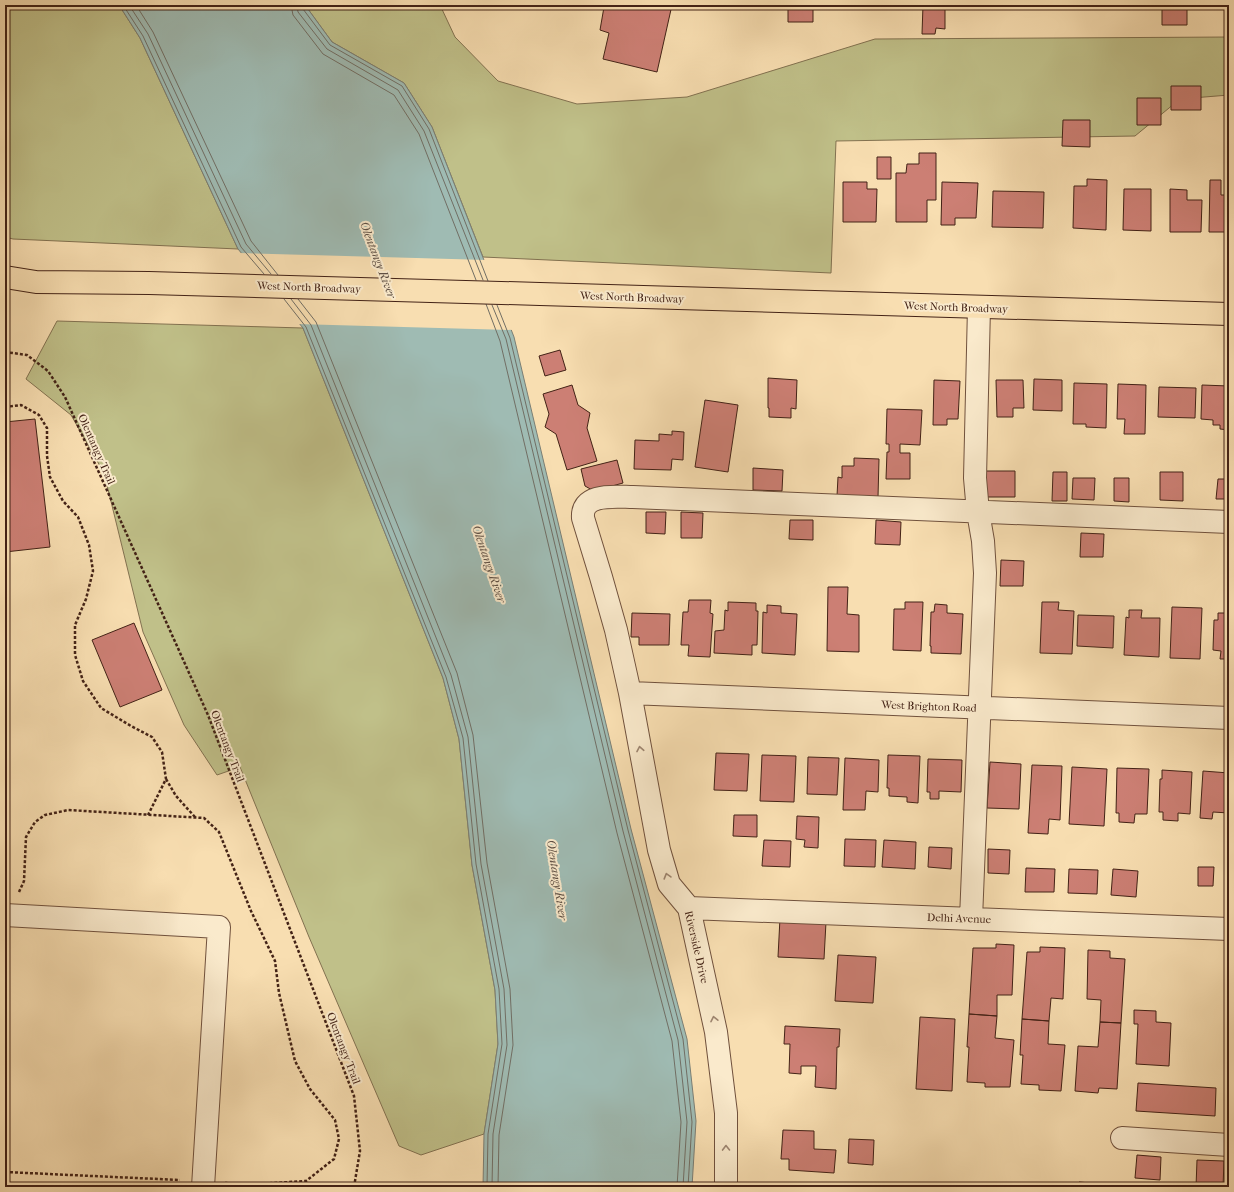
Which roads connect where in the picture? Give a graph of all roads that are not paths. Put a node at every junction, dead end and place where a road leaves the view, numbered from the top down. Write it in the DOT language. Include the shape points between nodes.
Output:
graph roads {
  1 [pos="5,277"];
  2 [pos="36,282"];
  3 [pos="5,291"];
  4 [pos="979,307"];
  5 [pos="1229,314"];
  6 [pos="978,512"];
  7 [pos="1229,522"];
  8 [pos="630,693"];
  9 [pos="980,708"];
  10 [pos="1229,718"];
  11 [pos="689,908"];
  12 [pos="5,915"];
  13 [pos="971,919"];
  14 [pos="1229,929"];
  15 [pos="1122,1138"];
  16 [pos="1229,1145"];
  17 [pos="203,1187"];
  18 [pos="726,1187"];
  1 -- 2 [label="main road, West North Broadway"];
  2 -- 3 [label="main road, West North Broadway"];
  2 -- 4 [label="main road, West North Broadway"];
  4 -- 5 [label="main road, West North Broadway"];
  4 -- 6 [label="street" via="975,478"];
  6 -- 7 [label="street, Riverside Drive"];
  6 -- 8 [label="street, Riverside Drive" via="634,497 594,499 585,506 583,518 608,600"];
  6 -- 9 [label="street" via="985,573"];
  8 -- 9 [label="street, West Brighton Road"];
  11 -- 8 [label="street, Riverside Drive, one-way" via="669,884 659,850"];
  9 -- 10 [label="street, West Brighton Road"];
  9 -- 13 [label="street"];
  11 -- 13 [label="street, Delhi Avenue"];
  18 -- 11 [label="street, Riverside Drive, one-way" via="726,1113 716,1032"];
  12 -- 17 [label="street" via="219,927"];
  13 -- 14 [label="street, Delhi Avenue"];
  15 -- 16 [label="street"];
}
